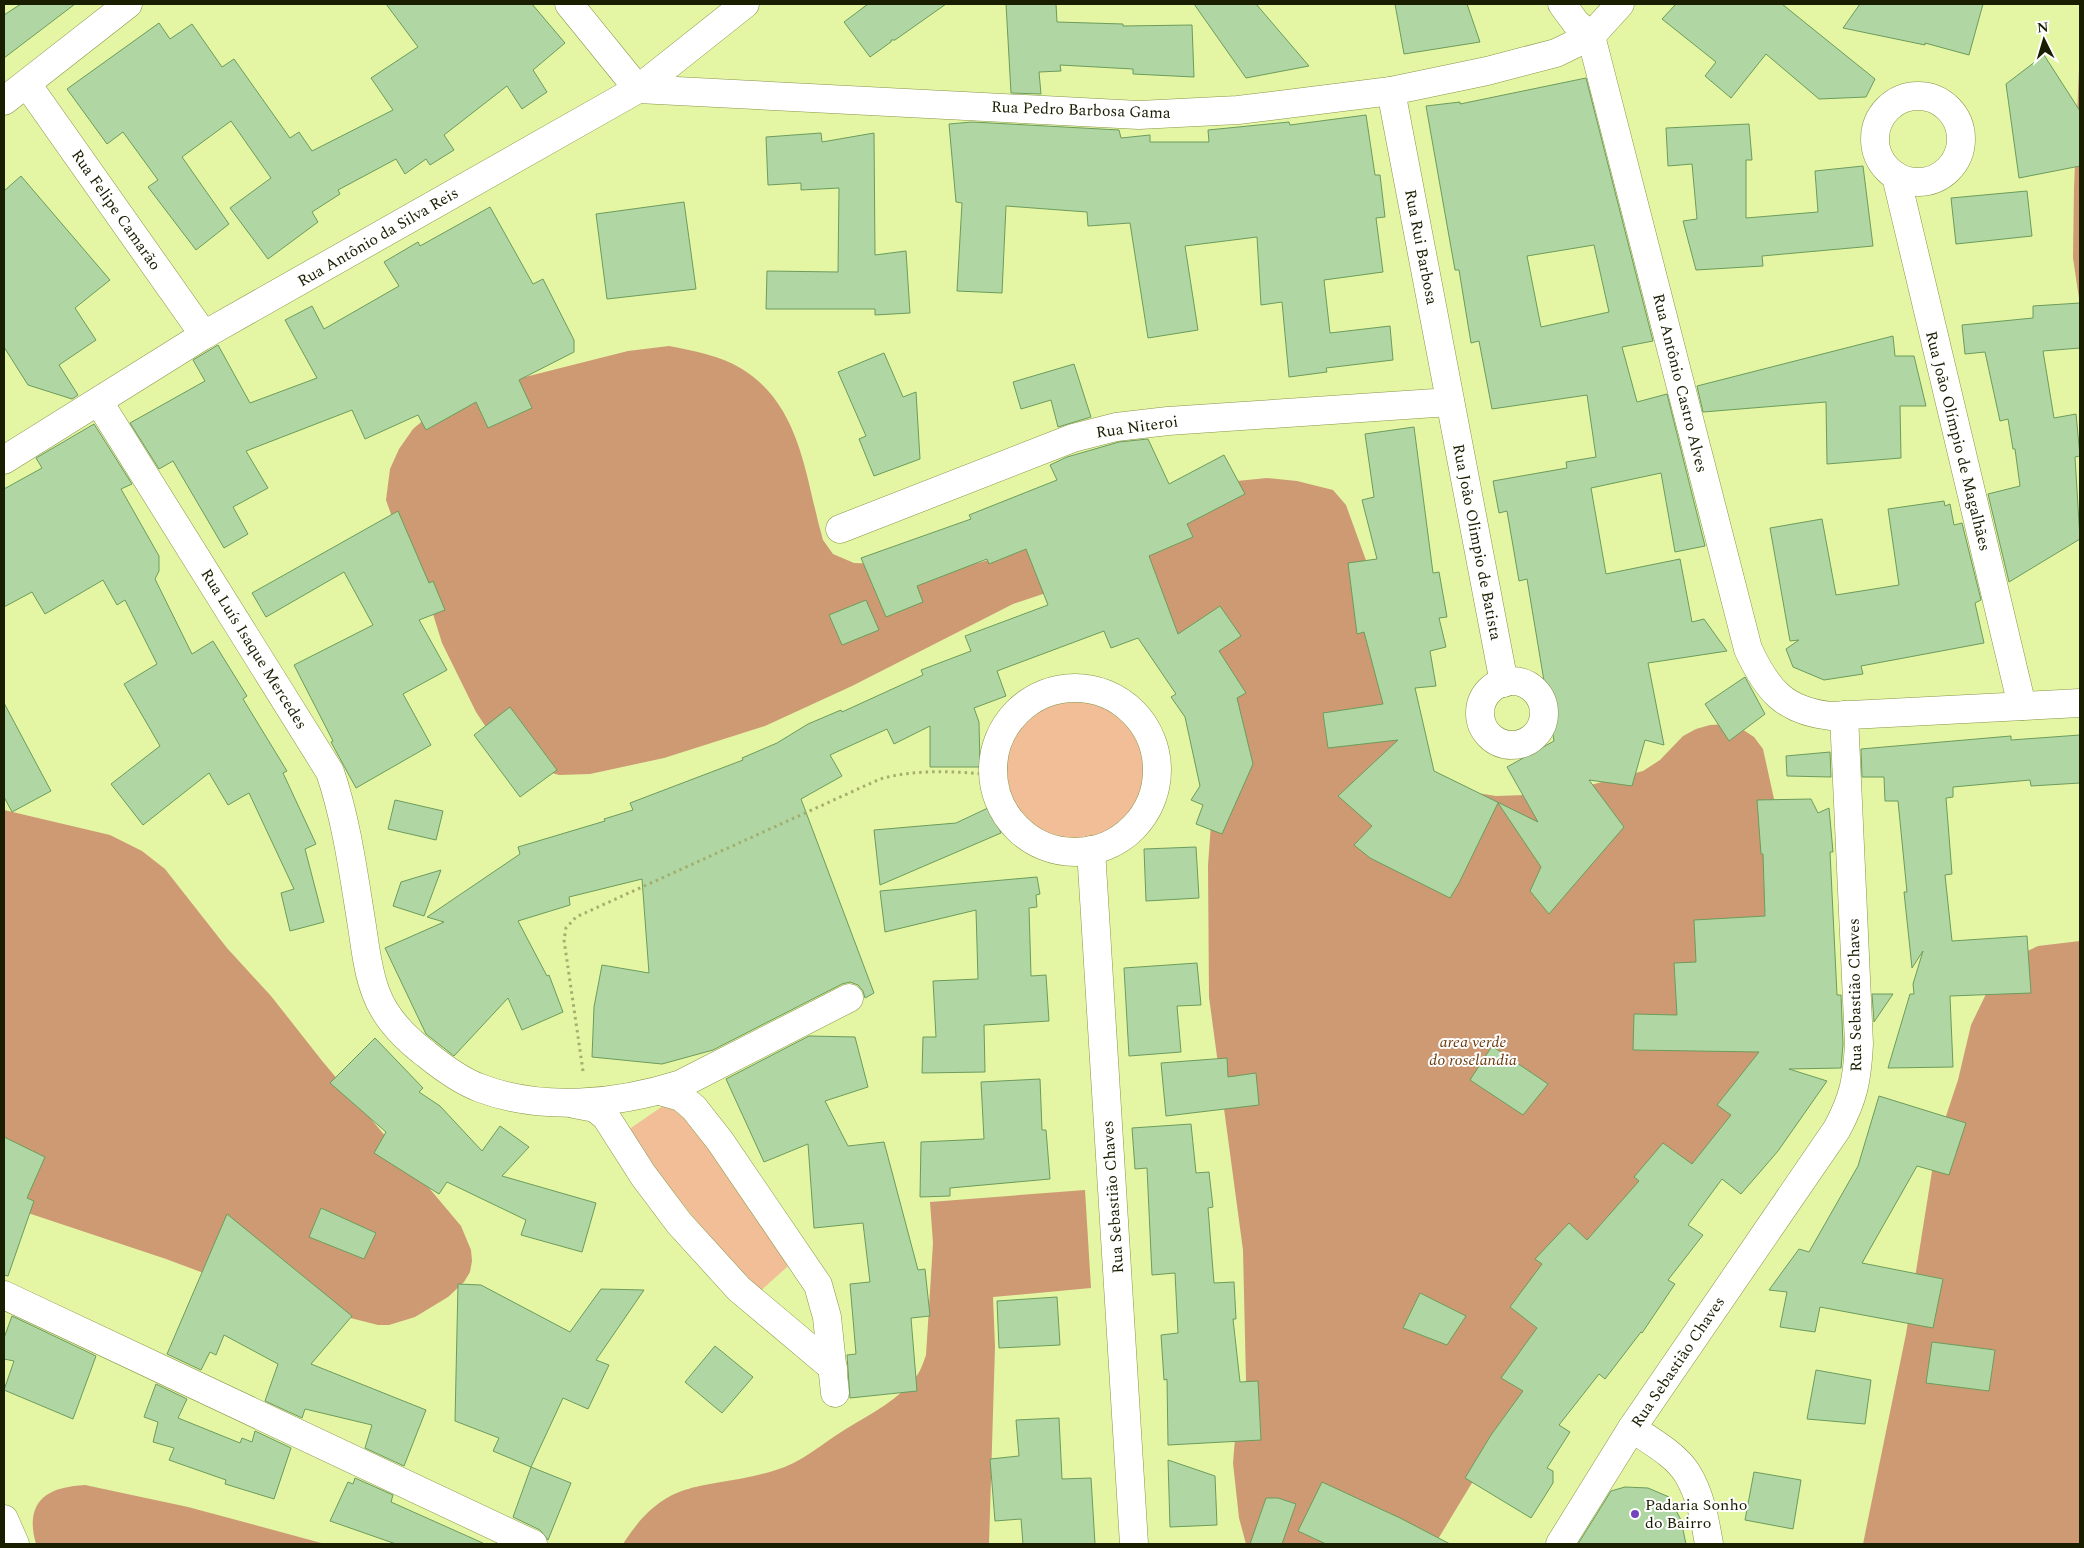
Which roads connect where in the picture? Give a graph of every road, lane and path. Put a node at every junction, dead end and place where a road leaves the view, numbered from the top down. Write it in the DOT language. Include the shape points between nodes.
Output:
graph roads {
  1 [pos="128,4"];
  2 [pos="569,4"];
  3 [pos="745,4"];
  4 [pos="1562,4"];
  5 [pos="1620,4"];
  6 [pos="1591,36"];
  7 [pos="27,84"];
  8 [pos="638,89"];
  9 [pos="1391,91"];
  10 [pos="4,101"];
  11 [pos="1896,176"];
  12 [pos="204,335"];
  13 [pos="99,402"];
  14 [pos="1450,402"];
  15 [pos="4,460"];
  16 [pos="840,530"];
  17 [pos="1504,682"];
  18 [pos="2080,703"];
  19 [pos="2022,706"];
  20 [pos="1844,715"];
  21 [pos="992,776"];
  22 [pos="1091,850"];
  23 [pos="848,998"];
  24 [pos="584,1074"];
  25 [pos="660,1091"];
  26 [pos="572,1104"];
  27 [pos="4,1295"];
  28 [pos="1632,1428"];
  29 [pos="4,1519"];
  30 [pos="15,1544"];
  31 [pos="533,1544"];
  32 [pos="1134,1544"];
  33 [pos="1560,1544"];
  34 [pos="1710,1544"];
  1 -- 7 [label="street"];
  2 -- 8 [label="street"];
  3 -- 8 [label="street, Rua Antônio da Silva Reis"];
  4 -- 6 [label="street"];
  5 -- 6 [label="street, Rua Pedro Barbosa Gama"];
  6 -- 9 [label="street, Rua Pedro Barbosa Gama" via="1556,53"];
  6 -- 20 [label="street, Rua Antônio Castro Alves" via="1748,649 1766,683 1778,697 1812,714"];
  7 -- 10 [label="street"];
  7 -- 12 [label="street, Rua Felipe Camarão"];
  8 -- 9 [label="street, Rua Pedro Barbosa Gama" via="1139,115 1238,110"];
  8 -- 12 [label="street, Rua Antônio da Silva Reis"];
  9 -- 14 [label="street, Rua Rui Barbosa"];
  11 -- 19 [label="street, Rua João Olímpio de Magalhães"];
  12 -- 13 [label="street, Rua Antônio da Silva Reis"];
  13 -- 15 [label="street, Rua Antônio da Silva Reis"];
  13 -- 26 [label="street, Rua Luís Isaque Mercedes" via="330,772 346,832 368,967 376,995 392,1022 436,1063 480,1088"];
  14 -- 16 [label="street, Rua Niteroi" via="1116,427 1074,438"];
  14 -- 17 [label="street, Rua João Olimpio de Batista"];
  18 -- 19 [label="street"];
  19 -- 20 [label="street"];
  20 -- 28 [label="street, Rua Sebastião Chaves" via="1859,1044 1857,1078 1851,1102 1837,1129"];
  21 -- 22 [label="street" via="1002,808 1025,835 1056,850"];
  21 -- 22 [label="street" via="995,751 1004,728 1020,709 1041,696 1066,689 1091,690 1124,706 1142,723 1153,745 1157,770 1153,794 1142,816 1125,835"];
  21 -- 24 [label="path" via="962,772 913,773 880,779 576,916 566,928 564,940"];
  22 -- 32 [label="street, Rua Sebastião Chaves"];
  23 -- 25 [label="street" via="698,1077"];
  25 -- 26 [label="street"];
  25 -- 26 [label="street" via="681,1097 694,1108 812,1274 824,1304 834,1380 739,1289 679,1223 606,1117 595,1108"];
  27 -- 31 [label="street"];
  28 -- 33 [label="street, Rua Sebastião Chaves"];
  28 -- 34 [label="street" via="1668,1454 1686,1472 1698,1495"];
  29 -- 30 [label="street"];
}
